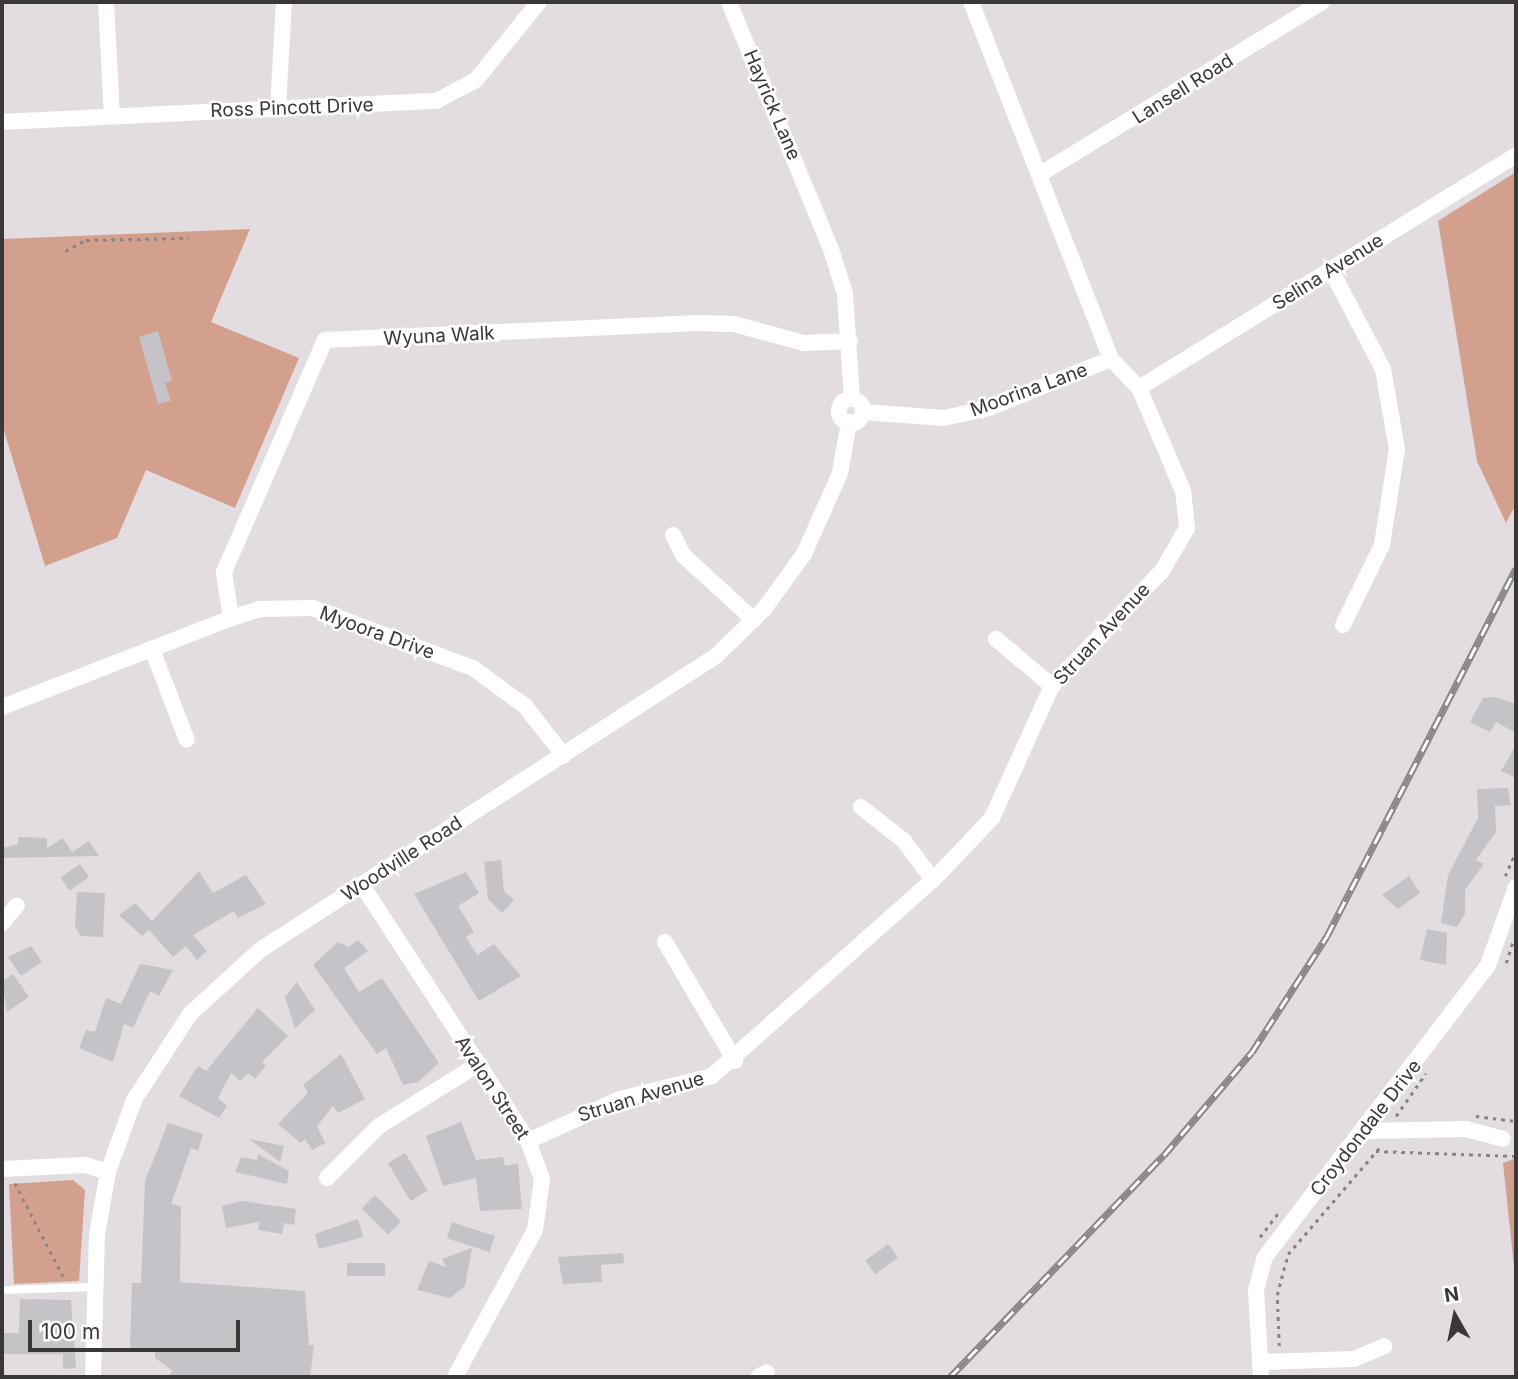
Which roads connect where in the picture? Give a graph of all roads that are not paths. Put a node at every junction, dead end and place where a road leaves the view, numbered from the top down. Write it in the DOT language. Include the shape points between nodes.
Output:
graph roads {
  1 [pos="106,2"];
  2 [pos="284,2"];
  3 [pos="539,2"];
  4 [pos="729,2"];
  5 [pos="971,2"];
  6 [pos="1322,2"];
  7 [pos="278,108"];
  8 [pos="112,116"];
  9 [pos="2,122"];
  10 [pos="1516,155"];
  11 [pos="1042,173"];
  12 [pos="1331,270"];
  13 [pos="850,341"];
  14 [pos="1111,359"];
  15 [pos="1139,388"];
  16 [pos="852,399"];
  17 [pos="863,412"];
  18 [pos="849,422"];
  19 [pos="673,535"];
  20 [pos="231,618"];
  21 [pos="754,621"];
  22 [pos="1343,625"];
  23 [pos="996,639"];
  24 [pos="152,649"];
  25 [pos="1052,686"];
  26 [pos="2,707"];
  27 [pos="187,740"];
  28 [pos="564,756"];
  29 [pos="861,807"];
  30 [pos="933,880"];
  31 [pos="362,885"];
  32 [pos="1516,887"];
  33 [pos="17,905"];
  34 [pos="2,923"];
  35 [pos="665,942"];
  36 [pos="735,1061"];
  37 [pos="477,1065"];
  38 [pos="1367,1131"];
  39 [pos="1503,1139"];
  40 [pos="528,1141"];
  41 [pos="108,1172"];
  42 [pos="7,1176"];
  43 [pos="327,1178"];
  44 [pos="88,1287"];
  45 [pos="7,1290"];
  46 [pos="1384,1346"];
  47 [pos="1260,1370"];
  48 [pos="93,1377"];
  49 [pos="455,1377"];
  1 -- 8 [label="street"];
  2 -- 7 [label="street"];
  3 -- 7 [label="street, Ross Pincott Drive" via="476,80 447,99"];
  4 -- 13 [label="street, Hayrick Lane" via="815,208 845,294"];
  5 -- 11 [label="street, Struan Avenue"];
  6 -- 11 [label="street, Lansell Road"];
  7 -- 8 [label="street, Ross Pincott Drive"];
  8 -- 9 [label="street, Ross Pincott Drive"];
  10 -- 12 [label="street, Selina Avenue"];
  11 -- 14 [label="street, Struan Avenue"];
  12 -- 15 [label="street, Selina Avenue"];
  12 -- 22 [label="street" via="1383,369 1397,449 1382,545"];
  13 -- 16 [label="street"];
  13 -- 20 [label="street, Wyuna Walk" via="804,343 734,324 694,323 325,340 224,572"];
  14 -- 15 [label="street, Struan Avenue"];
  14 -- 17 [label="street, Moorina Lane" via="989,408 944,418"];
  15 -- 25 [label="street, Struan Avenue" via="1183,491 1187,528 1161,571"];
  16 -- 17 [label="street"];
  16 -- 18 [label="street, Woodville Road" via="839,411"];
  17 -- 18 [label="street"];
  18 -- 21 [label="street, Woodville Road" via="840,473 817,527"];
  19 -- 21 [label="street" via="683,555"];
  20 -- 24 [label="street, Myoora Drive"];
  20 -- 28 [label="street, Myoora Drive" via="260,609 313,608 473,668 525,706"];
  21 -- 28 [label="street, Woodville Road" via="697,671"];
  23 -- 25 [label="street"];
  24 -- 26 [label="street, Myoora Drive"];
  24 -- 27 [label="street"];
  25 -- 30 [label="street, Struan Avenue" via="992,818"];
  28 -- 31 [label="street, Woodville Road"];
  29 -- 30 [label="street" via="904,841"];
  30 -- 36 [label="street, Struan Avenue"];
  31 -- 37 [label="street, Avalon Street"];
  31 -- 41 [label="street, Woodville Road" via="260,950 190,1014 134,1100"];
  32 -- 38 [label="street, Croydondale Drive" via="1488,965"];
  33 -- 34 [label="street"];
  35 -- 36 [label="street"];
  36 -- 40 [label="street, Struan Avenue" via="693,1083 575,1115"];
  37 -- 40 [label="street, Avalon Street"];
  37 -- 43 [label="street" via="379,1126"];
  38 -- 39 [label="street" via="1466,1129"];
  38 -- 47 [label="street, Croydondale Drive" via="1265,1257 1256,1290"];
  40 -- 49 [label="street, Avalon Street" via="542,1179 535,1230"];
  41 -- 42 [label="street" via="85,1165"];
  41 -- 44 [label="street, Woodville Road"];
  44 -- 45 [label="lane"];
  44 -- 48 [label="street, Woodville Road"];
  46 -- 47 [label="street" via="1354,1359 1280,1362"];
}
